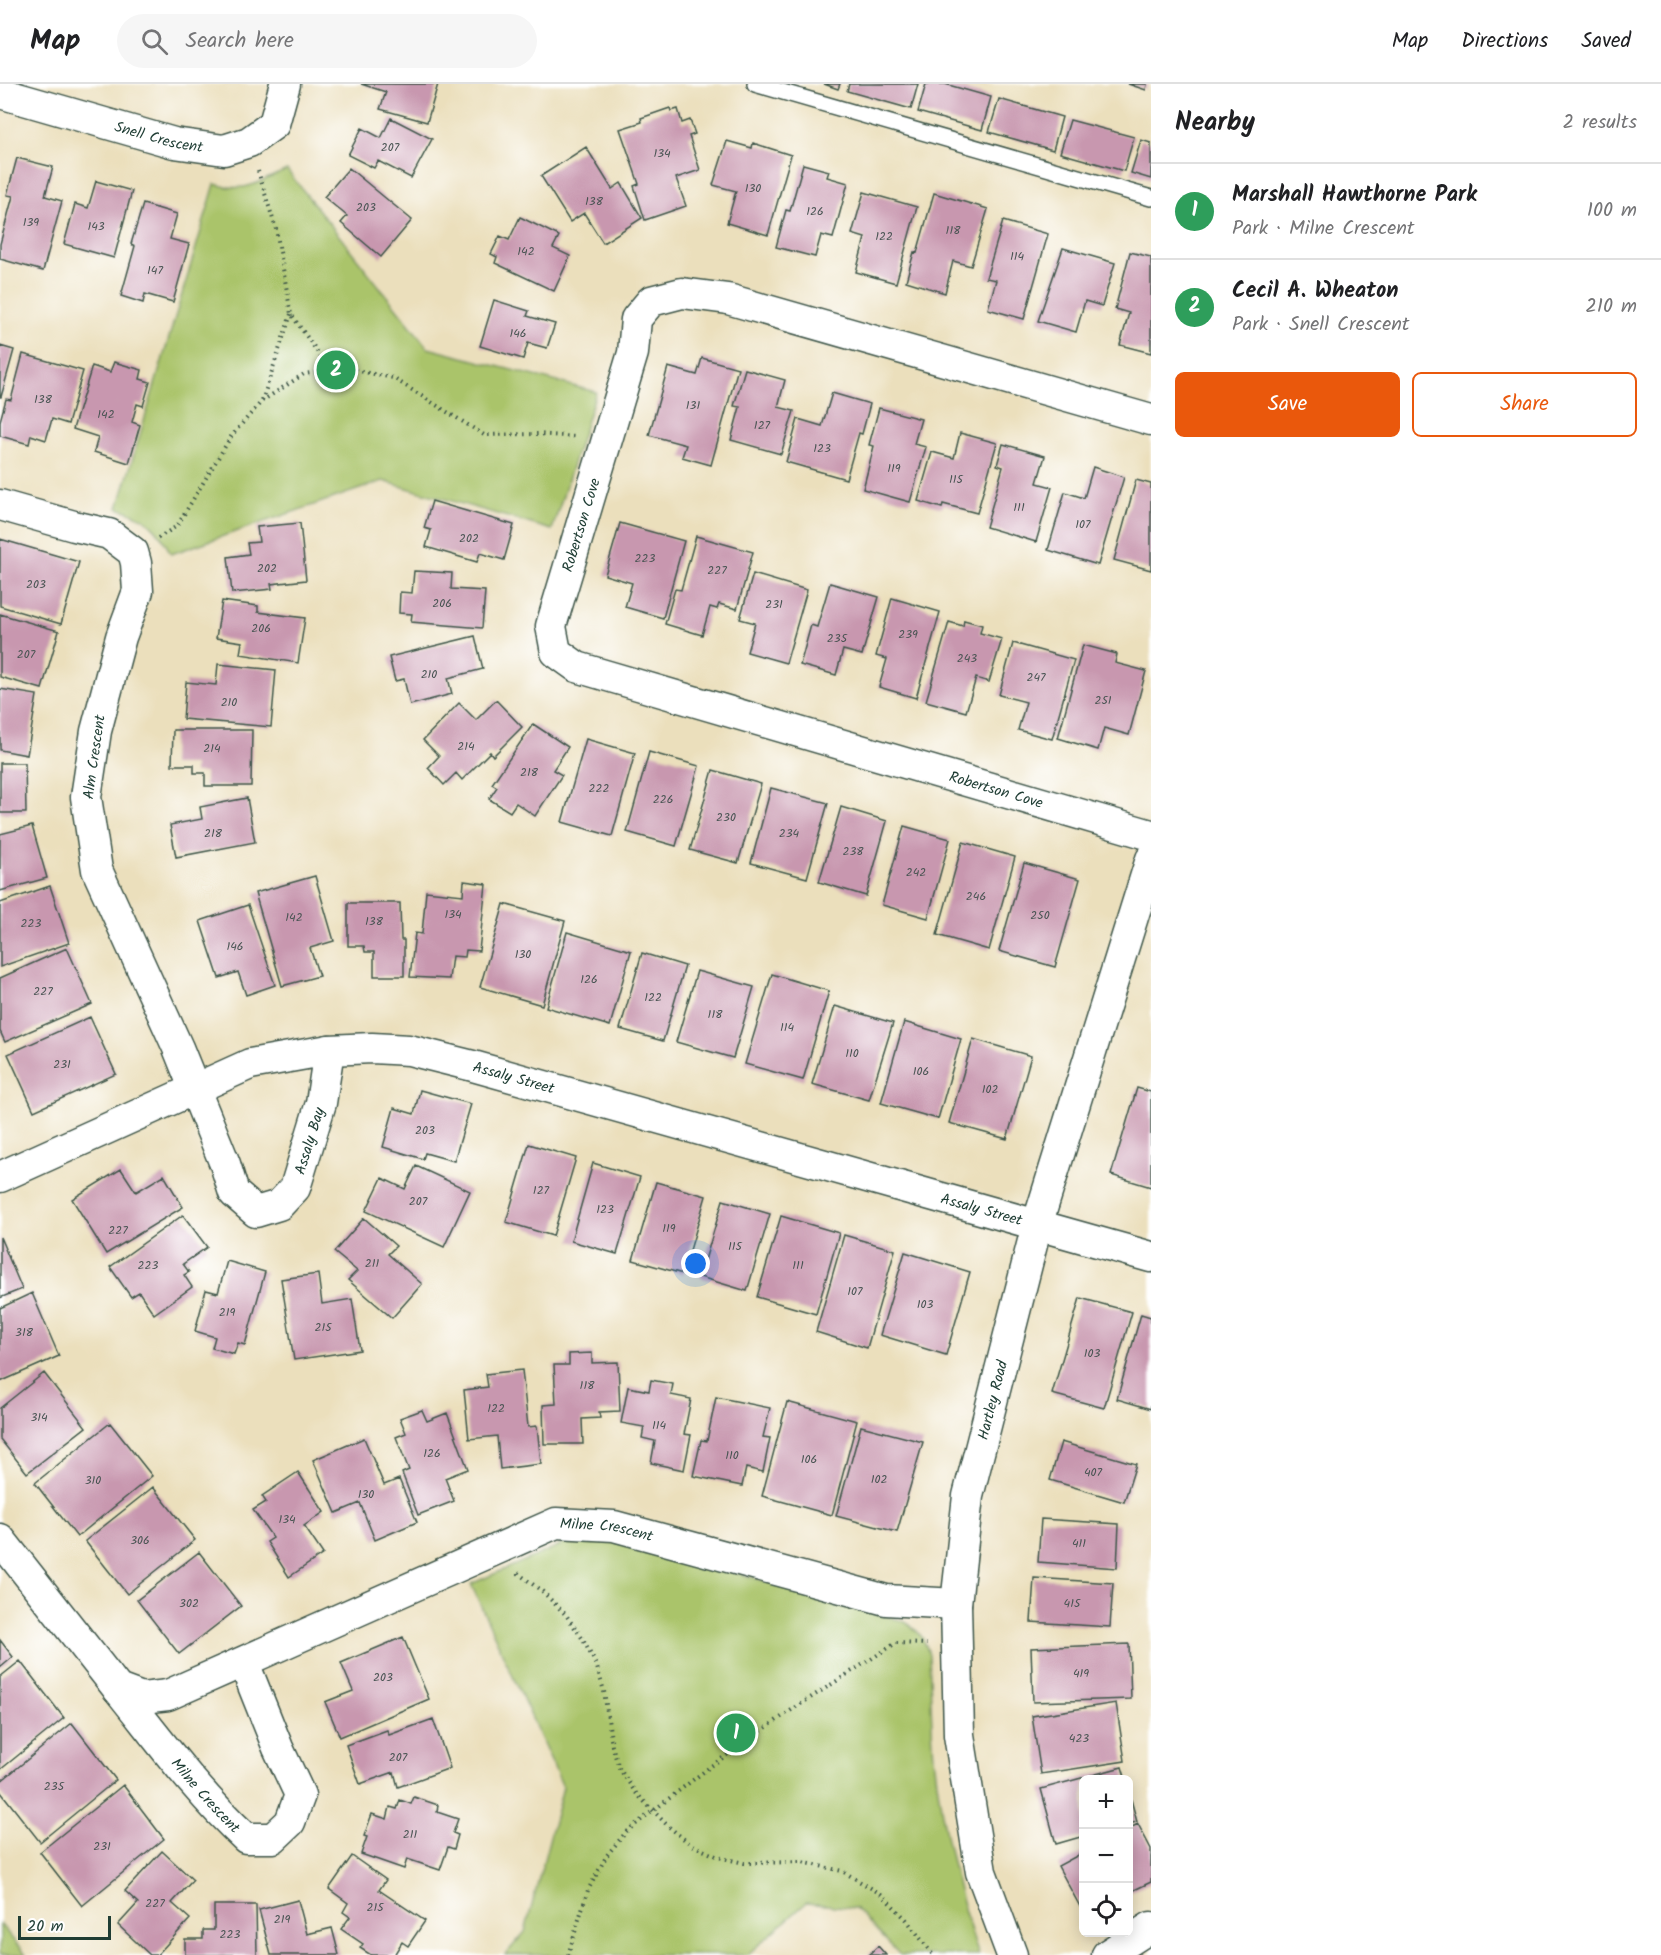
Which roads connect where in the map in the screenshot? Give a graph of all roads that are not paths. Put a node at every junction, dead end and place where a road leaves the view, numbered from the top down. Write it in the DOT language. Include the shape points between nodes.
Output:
graph roads {
  1 [pos="285,84"];
  2 [pos="755,84"];
  3 [pos="0,93"];
  4 [pos="1151,198"];
  5 [pos="1151,420"];
  6 [pos="0,505"];
  7 [pos="1151,835"];
  8 [pos="1151,859"];
  9 [pos="329,1050"];
  10 [pos="194,1090"];
  11 [pos="0,1177"];
  12 [pos="1037,1226"];
  13 [pos="1151,1257"];
  14 [pos="0,1539"];
  15 [pos="956,1604"];
  16 [pos="244,1663"];
  17 [pos="118,1689"];
  18 [pos="1151,1927"];
  19 [pos="1012,1955"];
  20 [pos="1107,1955"];
  1 -- 3 [label="street, Snell Crescent" via="274,124 249,142 224,150 174,143"];
  2 -- 4 [label="lane"];
  5 -- 7 [label="street, Robertson Cove" via="728,299 682,293 651,301 636,319 633,353 551,626 556,652 577,667"];
  6 -- 10 [label="street, Alm Crescent" via="109,534 133,552 138,591 121,637 96,731 86,797 97,870"];
  8 -- 12 [label="street, Hartley Road"];
  9 -- 10 [label="street, Assaly Street" via="250,1064"];
  9 -- 10 [label="street, Assaly Bay" via="321,1103 295,1188 279,1205 256,1212 234,1193"];
  9 -- 12 [label="street, Assaly Street" via="409,1050"];
  10 -- 11 [label="street, Assaly Street"];
  12 -- 13 [label="street, Assaly Street"];
  12 -- 15 [label="street, Hartley Road" via="968,1496"];
  14 -- 17 [label="street, Milne Crescent"];
  15 -- 16 [label="street, Milne Crescent" via="886,1600 614,1526 556,1523"];
  15 -- 19 [label="street, Hartley Road" via="959,1735 981,1872"];
  16 -- 17 [label="street, Milne Crescent" via="168,1695 142,1698"];
  16 -- 17 [label="street, Milne Crescent" via="300,1795 290,1822 273,1838 246,1838 227,1821"];
  18 -- 20 [label="street"];
}
